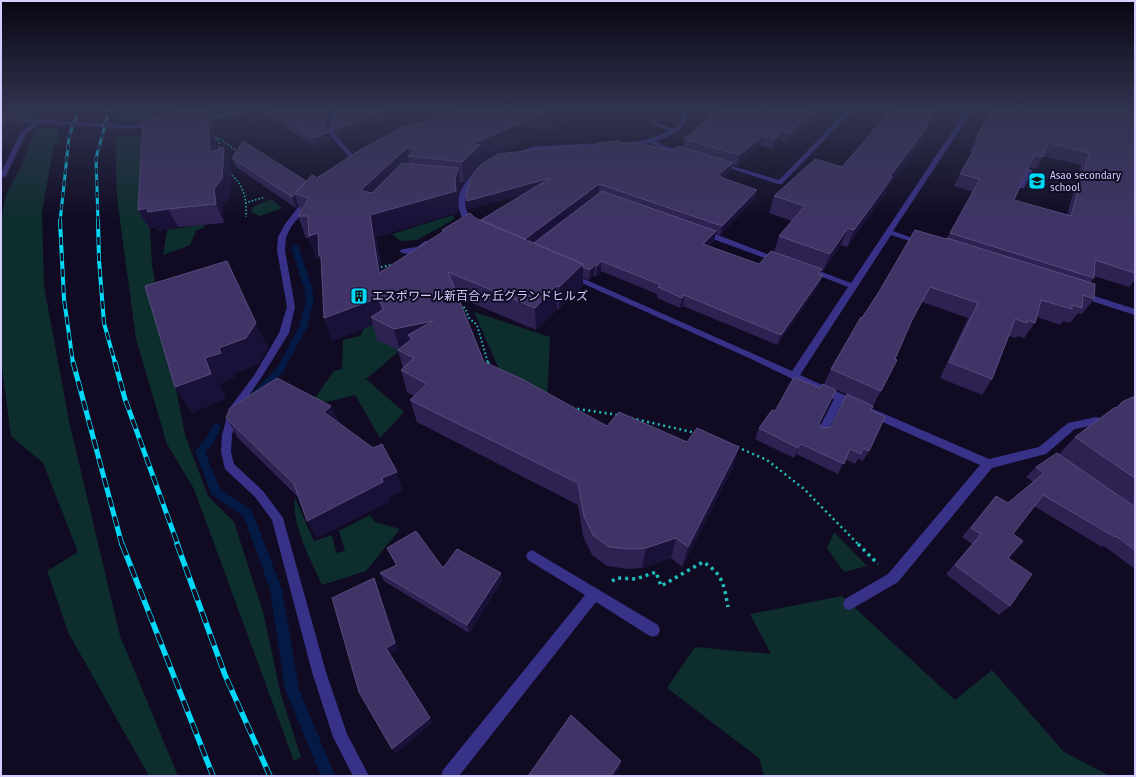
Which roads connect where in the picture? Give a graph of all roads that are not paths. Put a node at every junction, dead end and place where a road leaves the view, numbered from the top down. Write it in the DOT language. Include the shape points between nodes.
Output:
graph roads {
  1 [pos="16,147"];
  2 [pos="345,147"];
  3 [pos="544,147"];
  4 [pos="664,147"];
  5 [pos="815,147"];
  6 [pos="945,147"];
  7 [pos="697,157"];
  8 [pos="501,159"];
  9 [pos="712,162"];
  10 [pos="342,168"];
  11 [pos="482,169"];
  12 [pos="1030,170"];
  13 [pos="1,176"];
  14 [pos="459,185"];
  15 [pos="467,186"];
  16 [pos="1022,187"];
  17 [pos="315,192"];
  18 [pos="697,231"];
  19 [pos="477,232"];
  20 [pos="888,232"];
  21 [pos="433,240"];
  22 [pos="934,247"];
  23 [pos="403,251"];
  24 [pos="786,262"];
  25 [pos="800,267"];
  26 [pos="559,271"];
  27 [pos="852,286"];
  28 [pos="1075,293"];
  29 [pos="1135,312"];
  30 [pos="794,376"];
  31 [pos="839,398"];
  32 [pos="1096,421"];
  33 [pos="821,434"];
  34 [pos="1042,451"];
  35 [pos="1054,460"];
  36 [pos="988,464"];
  37 [pos="532,556"];
  38 [pos="594,594"];
  39 [pos="850,604"];
  40 [pos="653,630"];
  41 [pos="361,776"];
  42 [pos="449,776"];
  1 -- 13 [label="street"];
  2 -- 10 [label="street" via="356,158"];
  3 -- 8 [label="street"];
  4 -- 7 [label="street"];
  5 -- 9 [label="street" via="780,183"];
  6 -- 20 [label="street"];
  11 -- 15 [label="street" via="472,177"];
  12 -- 16 [label="street"];
  14 -- 15 [label="street"];
  15 -- 19 [label="street" via="461,199 464,222"];
  17 -- 41 [label="street" via="288,226 282,238 281,250 291,307 284,333 234,409 227,435 226,452 229,466 259,494 277,518 319,672 341,737"];
  18 -- 24 [label="street"];
  20 -- 22 [label="street"];
  20 -- 27 [label="street"];
  21 -- 23 [label="street" via="419,249"];
  25 -- 27 [label="street"];
  26 -- 30 [label="street"];
  27 -- 30 [label="street"];
  28 -- 29 [label="street"];
  30 -- 31 [label="street"];
  31 -- 33 [label="street"];
  31 -- 36 [label="street"];
  32 -- 34 [label="street" via="1072,426"];
  34 -- 35 [label="street"];
  34 -- 36 [label="street"];
  36 -- 39 [label="street" via="893,578"];
  37 -- 38 [label="street"];
  38 -- 40 [label="street"];
  38 -- 42 [label="street"];
}
